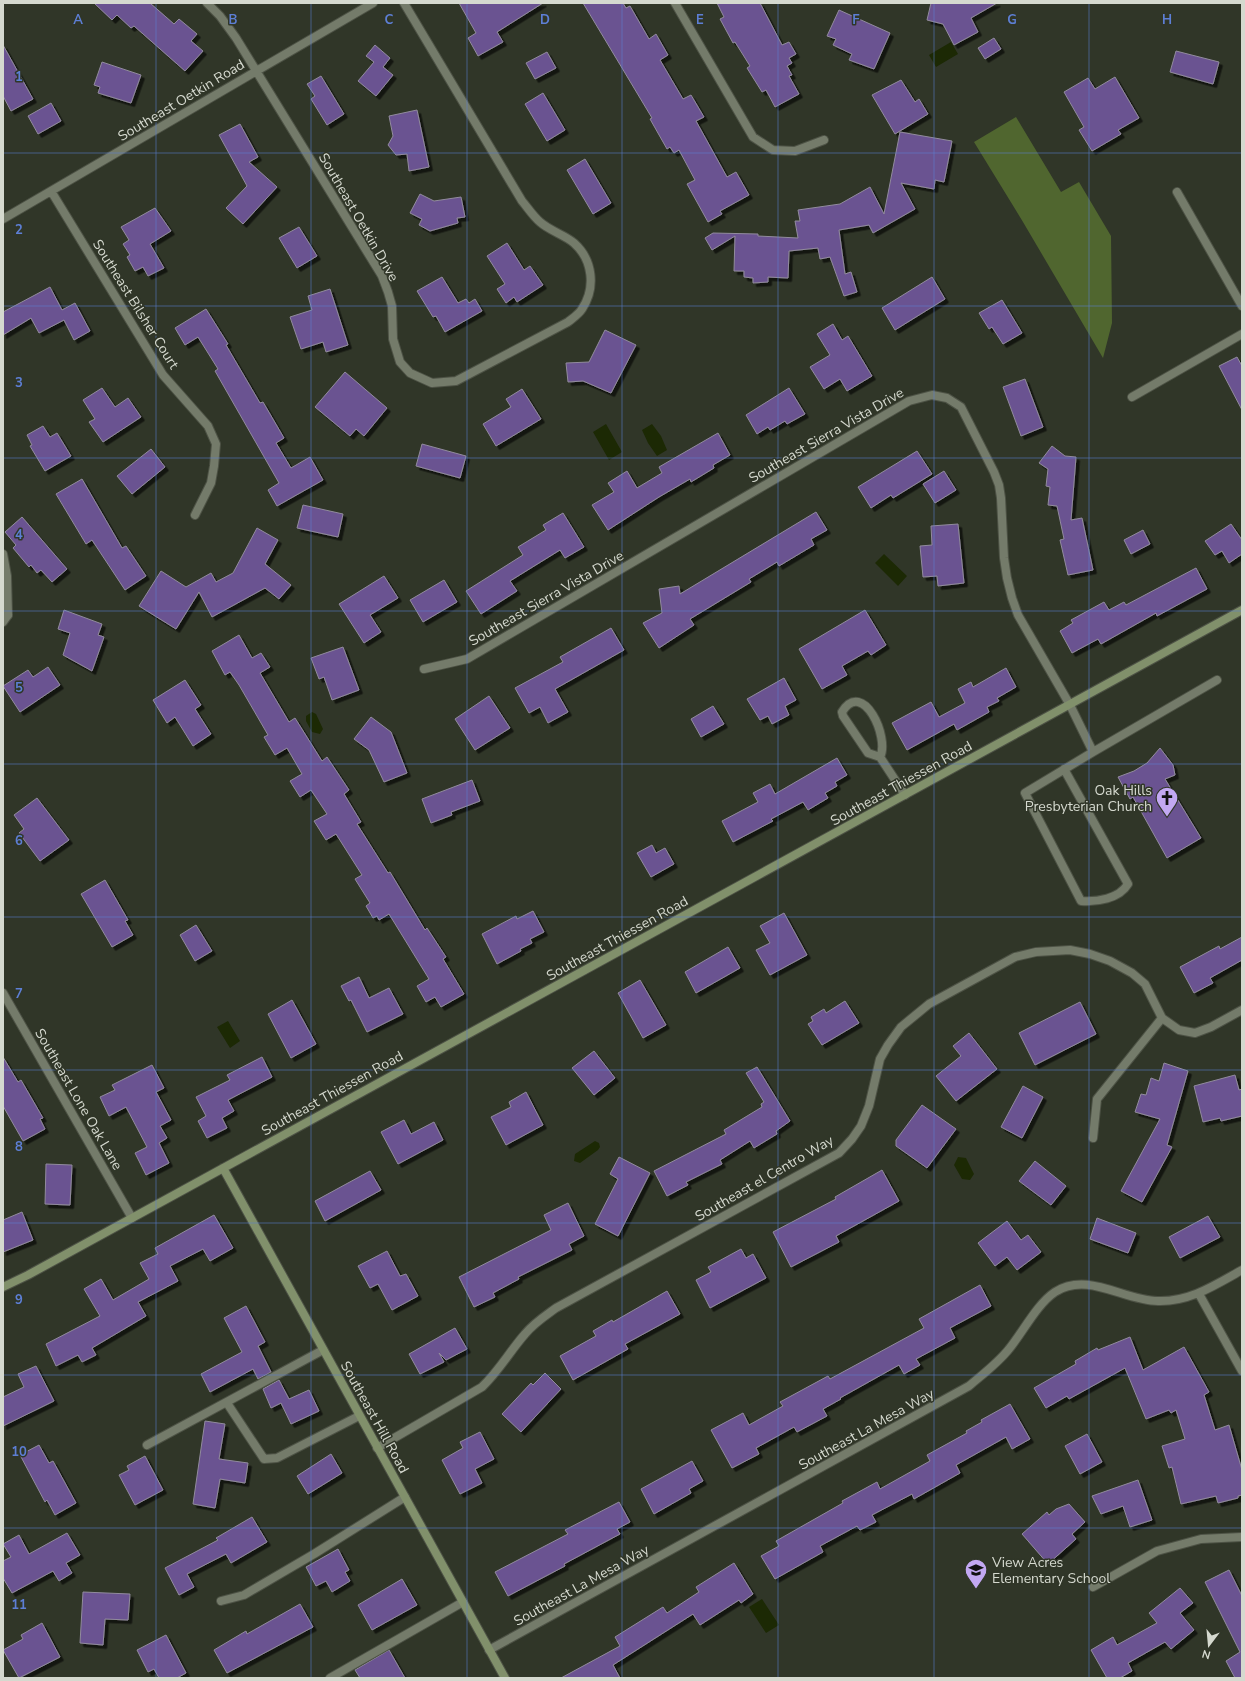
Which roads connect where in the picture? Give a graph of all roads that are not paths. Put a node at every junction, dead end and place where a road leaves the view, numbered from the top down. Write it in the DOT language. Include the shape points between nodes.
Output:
graph roads {
  1 [pos="208,3"];
  2 [pos="374,3"];
  3 [pos="404,3"];
  4 [pos="675,3"];
  5 [pos="256,70"];
  6 [pos="824,140"];
  7 [pos="50,192"];
  8 [pos="1177,192"];
  9 [pos="3,219"];
  10 [pos="1242,306"];
  11 [pos="1242,334"];
  12 [pos="1132,397"];
  13 [pos="195,515"];
  14 [pos="3,554"];
  15 [pos="1242,610"];
  16 [pos="5,619"];
  17 [pos="424,669"];
  18 [pos="1217,680"];
  19 [pos="1070,705"];
  20 [pos="1093,752"];
  21 [pos="880,757"];
  22 [pos="1064,769"];
  23 [pos="905,795"];
  24 [pos="3,993"];
  25 [pos="1242,1010"];
  26 [pos="1162,1018"];
  27 [pos="1093,1138"];
  28 [pos="223,1168"];
  29 [pos="132,1218"];
  30 [pos="1242,1270"];
  31 [pos="3,1287"];
  32 [pos="1199,1294"];
  33 [pos="323,1350"];
  34 [pos="1242,1371"];
  35 [pos="227,1403"];
  36 [pos="359,1416"];
  37 [pos="147,1445"];
  38 [pos="377,1448"];
  39 [pos="405,1497"];
  40 [pos="1242,1537"];
  41 [pos="1093,1587"];
  42 [pos="221,1601"];
  43 [pos="463,1602"];
  44 [pos="489,1650"];
  45 [pos="330,1678"];
  46 [pos="505,1678"];
  1 -- 5 [label="street, Southeast Oetkin Drive" via="220,16"];
  2 -- 5 [label="street, Southeast Oetkin Road"];
  3 -- 5 [label="street, Southeast Oetkin Drive" via="522,201 540,221 573,243 586,258 591,276 590,294 581,310 568,322 456,381 432,383 410,373 400,362 392,339 392,306 382,276"];
  4 -- 6 [label="street" via="753,137 773,150 795,151"];
  5 -- 7 [label="street, Southeast Oetkin Road"];
  7 -- 9 [label="street, Southeast Oetkin Road"];
  7 -- 13 [label="street, Southeast Bilsher Court" via="162,375 208,426 216,444 214,466 210,483"];
  8 -- 10 [label="street"];
  11 -- 12 [label="street"];
  14 -- 16 [label="street" via="7,576"];
  15 -- 19 [label="main road, Southeast Thiessen Road"];
  17 -- 19 [label="street, Southeast Sierra Vista Drive" via="467,659 909,401 932,395 947,398 961,408 994,472 1001,498 1004,558 1012,598 1018,615"];
  18 -- 20 [label="street"];
  19 -- 20 [label="street, Southeast Sierra Vista Drive"];
  19 -- 23 [label="main road, Southeast Thiessen Road"];
  20 -- 22 [label="street"];
  21 -- 21 [label="street" via="868,753 843,716 842,712 848,703 862,702 871,711 882,739"];
  21 -- 23 [label="street"];
  22 -- 22 [label="street" via="1025,793 1081,901 1097,902 1123,891 1128,884"];
  23 -- 28 [label="main road, Southeast Thiessen Road"];
  24 -- 29 [label="street, Southeast Lone Oak Lane"];
  25 -- 26 [label="street, Southeast el Centro Way" via="1195,1033 1179,1030"];
  26 -- 27 [label="street" via="1098,1099"];
  26 -- 38 [label="street, Southeast el Centro Way" via="1145,984 1132,973 1090,954 1056,949 1015,957 929,1004 901,1027 888,1045 880,1059 870,1106 861,1126 839,1153 556,1308 539,1319 525,1333 494,1376 482,1387"];
  28 -- 29 [label="main road, Southeast Thiessen Road"];
  28 -- 33 [label="main road, Southeast Hill Road"];
  29 -- 31 [label="main road, Southeast Thiessen Road"];
  30 -- 32 [label="street, Southeast La Mesa Way"];
  32 -- 34 [label="street"];
  32 -- 44 [label="street, Southeast La Mesa Way" via="1179,1300 1157,1302 1093,1286 1073,1286 1056,1292 1045,1300 1008,1350 969,1386"];
  33 -- 35 [label="street"];
  33 -- 36 [label="main road, Southeast Hill Road"];
  35 -- 36 [label="street" via="264,1459 277,1458"];
  35 -- 37 [label="street"];
  36 -- 38 [label="main road, Southeast Hill Road"];
  38 -- 39 [label="main road, Southeast Hill Road"];
  39 -- 42 [label="street" via="244,1595"];
  39 -- 43 [label="main road, Southeast Hill Road"];
  40 -- 41 [label="street" via="1201,1539 1157,1551"];
  43 -- 44 [label="main road, Southeast Hill Road"];
  43 -- 45 [label="street"];
  44 -- 46 [label="main road, Southeast Hill Road"];
}
